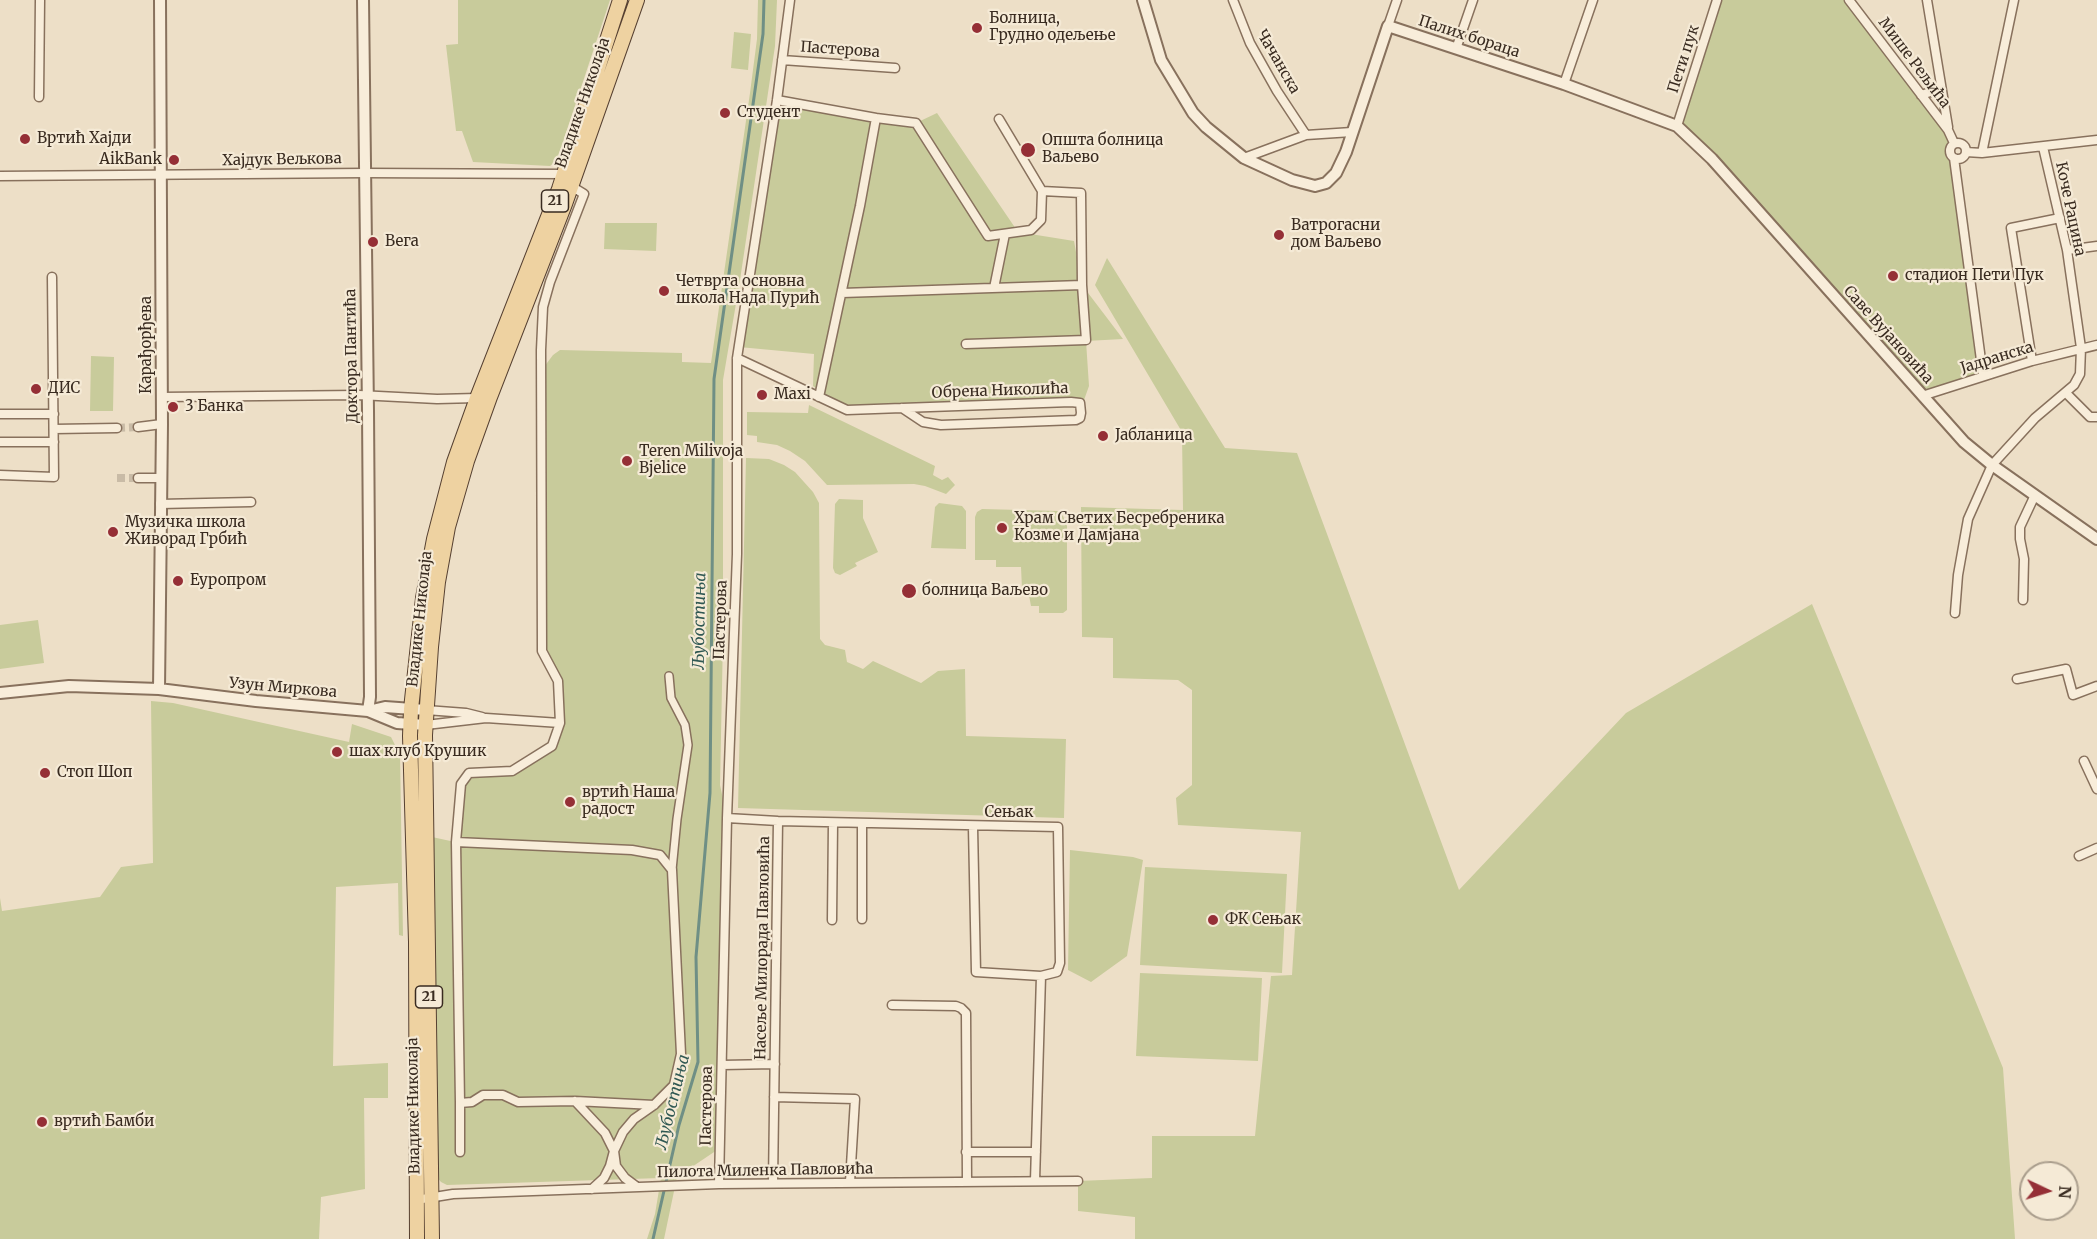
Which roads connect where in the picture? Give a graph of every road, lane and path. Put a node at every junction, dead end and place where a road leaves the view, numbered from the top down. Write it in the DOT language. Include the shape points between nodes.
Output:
graph roads {
  1 [pos="40,0"];
  2 [pos="160,0"];
  3 [pos="363,0"];
  4 [pos="620,0"];
  5 [pos="637,0"];
  6 [pos="790,0"];
  7 [pos="1143,0"];
  8 [pos="1233,0"];
  9 [pos="1397,0"];
  10 [pos="1473,0"];
  11 [pos="1593,0"];
  12 [pos="1717,0"];
  13 [pos="1849,0"];
  14 [pos="1927,0"];
  15 [pos="2014,0"];
  16 [pos="1388,26"];
  17 [pos="1456,49"];
  18 [pos="782,60"];
  19 [pos="895,68"];
  20 [pos="1564,84"];
  21 [pos="1940,89"];
  22 [pos="1921,95"];
  23 [pos="39,96"];
  24 [pos="777,100"];
  25 [pos="876,118"];
  26 [pos="999,119"];
  27 [pos="1677,126"];
  28 [pos="1948,130"];
  29 [pos="1352,132"];
  30 [pos="1306,135"];
  31 [pos="2097,140"];
  32 [pos="1954,143"];
  33 [pos="2043,147"];
  34 [pos="1966,152"];
  35 [pos="1982,153"];
  36 [pos="1244,158"];
  37 [pos="1954,158"];
  38 [pos="365,173"];
  39 [pos="161,174"];
  40 [pos="0,176"];
  41 [pos="568,180"];
  42 [pos="1042,191"];
  43 [pos="2060,218"];
  44 [pos="1005,234"];
  45 [pos="2097,246"];
  46 [pos="2067,250"];
  47 [pos="52,277"];
  48 [pos="1082,285"];
  49 [pos="994,288"];
  50 [pos="842,293"];
  51 [pos="966,344"];
  52 [pos="2097,345"];
  53 [pos="2081,348"];
  54 [pos="737,358"];
  55 [pos="2032,361"];
  56 [pos="1983,375"];
  57 [pos="2066,393"];
  58 [pos="368,395"];
  59 [pos="1922,396"];
  60 [pos="162,397"];
  61 [pos="819,397"];
  62 [pos="477,398"];
  63 [pos="902,408"];
  64 [pos="0,414"];
  65 [pos="54,414"];
  66 [pos="2097,417"];
  67 [pos="162,424"];
  68 [pos="117,428"];
  69 [pos="138,428"];
  70 [pos="54,429"];
  71 [pos="0,442"];
  72 [pos="54,442"];
  73 [pos="1992,465"];
  74 [pos="0,475"];
  75 [pos="138,478"];
  76 [pos="161,478"];
  77 [pos="2035,495"];
  78 [pos="251,502"];
  79 [pos="160,504"];
  80 [pos="2097,539"];
  81 [pos="2023,600"];
  82 [pos="1955,613"];
  83 [pos="669,676"];
  84 [pos="2017,679"];
  85 [pos="2097,686"];
  86 [pos="159,689"];
  87 [pos="0,693"];
  88 [pos="411,710"];
  89 [pos="426,710"];
  90 [pos="368,711"];
  91 [pos="486,718"];
  92 [pos="560,723"];
  93 [pos="410,725"];
  94 [pos="426,725"];
  95 [pos="2084,761"];
  96 [pos="2097,789"];
  97 [pos="727,818"];
  98 [pos="778,821"];
  99 [pos="832,823"];
  100 [pos="862,824"];
  101 [pos="973,827"];
  102 [pos="456,842"];
  103 [pos="2097,848"];
  104 [pos="2079,856"];
  105 [pos="672,870"];
  106 [pos="862,918"];
  107 [pos="832,920"];
  108 [pos="1041,976"];
  109 [pos="892,1005"];
  110 [pos="775,1064"];
  111 [pos="722,1065"];
  112 [pos="774,1097"];
  113 [pos="575,1101"];
  114 [pos="460,1102"];
  115 [pos="654,1105"];
  116 [pos="614,1151"];
  117 [pos="460,1152"];
  118 [pos="966,1152"];
  119 [pos="1036,1152"];
  120 [pos="967,1181"];
  121 [pos="1035,1181"];
  122 [pos="1078,1181"];
  123 [pos="850,1182"];
  124 [pos="773,1183"];
  125 [pos="719,1184"];
  126 [pos="638,1187"];
  127 [pos="592,1189"];
  128 [pos="432,1193"];
  129 [pos="416,1194"];
  130 [pos="417,1239"];
  131 [pos="432,1239"];
  1 -- 23 [label="street"];
  2 -- 39 [label="street, Карађорђева"];
  3 -- 38 [label="street, Доктора Пантића"];
  4 -- 41 [label="main road, Владике Николаја / 21"];
  5 -- 41 [label="main road, Владике Николаја / 21"];
  6 -- 18 [label="street, Пастерова"];
  7 -- 36 [label="street" via="1161,60 1193,113"];
  8 -- 30 [label="street, Чачанска" via="1250,43"];
  9 -- 16 [label="street"];
  10 -- 17 [label="street"];
  11 -- 20 [label="street"];
  12 -- 27 [label="street, Пети пук"];
  13 -- 22 [label="street, Мише Рељића"];
  14 -- 21 [label="street"];
  15 -- 35 [label="street"];
  16 -- 17 [label="street, Палих бораца"];
  16 -- 29 [label="street"];
  17 -- 20 [label="street, Палих бораца"];
  18 -- 19 [label="street, Пастерова"];
  18 -- 24 [label="street, Пастерова"];
  20 -- 27 [label="street, Палих бораца"];
  21 -- 22 [label="street"];
  21 -- 28 [label="street"];
  22 -- 28 [label="street, Мише Рељића"];
  24 -- 25 [label="street"];
  24 -- 54 [label="street, Пастерова"];
  25 -- 44 [label="street" via="916,123 988,236"];
  25 -- 50 [label="street"];
  26 -- 42 [label="street"];
  27 -- 59 [label="street, Саве Вујановића" via="1712,159"];
  28 -- 32 [label="street, Мише Рељића"];
  29 -- 30 [label="street"];
  29 -- 36 [label="street" via="1336,173 1326,183 1315,186"];
  30 -- 36 [label="street"];
  31 -- 33 [label="street"];
  32 -- 34 [label="street" via="1962,143"];
  32 -- 37 [label="street" via="1949,152"];
  33 -- 35 [label="street"];
  33 -- 43 [label="street, Коче Рацина"];
  34 -- 35 [label="street"];
  34 -- 37 [label="street" via="1962,158"];
  37 -- 56 [label="street"];
  38 -- 39 [label="street, Хајдук Вељкова"];
  38 -- 41 [label="street, Хајдук Вељкова"];
  38 -- 58 [label="street, Доктора Пантића"];
  39 -- 40 [label="street, Хајдук Вељкова"];
  39 -- 60 [label="street, Карађорђева"];
  41 -- 62 [label="main road, Владике Николаја / 21"];
  41 -- 89 [label="main road, Владике Николаја / 21" via="456,500 435,598"];
  41 -- 92 [label="street" via="584,194 543,307 540,422 542,651 558,681"];
  42 -- 44 [label="street" via="1041,220 1031,230"];
  42 -- 48 [label="street" via="1081,193"];
  43 -- 46 [label="street, Коче Рацина"];
  43 -- 55 [label="street" via="2011,228"];
  44 -- 49 [label="street"];
  45 -- 46 [label="street"];
  46 -- 53 [label="street, Коче Рацина"];
  47 -- 65 [label="street"];
  48 -- 49 [label="street"];
  48 -- 51 [label="street" via="1086,340"];
  49 -- 50 [label="street"];
  50 -- 61 [label="street"];
  52 -- 53 [label="street, Јадранска"];
  53 -- 55 [label="street, Јадранска"];
  53 -- 57 [label="street" via="2080,374"];
  54 -- 61 [label="street, Обрена Николића"];
  54 -- 97 [label="street, Пастерова" via="737,554"];
  55 -- 56 [label="street, Јадранска"];
  56 -- 59 [label="street, Јадранска"];
  57 -- 66 [label="street" via="2090,417"];
  57 -- 73 [label="street" via="2035,418"];
  58 -- 60 [label="street"];
  58 -- 62 [label="street"];
  58 -- 90 [label="street, Доктора Пантића"];
  59 -- 73 [label="street, Саве Вујановића" via="1964,442"];
  60 -- 67 [label="street, Карађорђева"];
  61 -- 63 [label="street, Обрена Николића" via="847,410"];
  62 -- 88 [label="main road, Владике Николаја / 21" via="454,462 434,539 420,617"];
  63 -- 63 [label="street, Обрена Николића" via="1077,402 1081,413 1076,420 941,425 923,422"];
  64 -- 65 [label="street"];
  65 -- 70 [label="street"];
  67 -- 69 [label="street"];
  67 -- 76 [label="street, Карађорђева"];
  68 -- 70 [label="street"];
  70 -- 72 [label="street"];
  71 -- 72 [label="street"];
  72 -- 74 [label="street" via="54,477"];
  73 -- 77 [label="street, Саве Вујановића"];
  73 -- 82 [label="street" via="1968,519"];
  75 -- 76 [label="street"];
  76 -- 79 [label="street, Карађорђева"];
  77 -- 80 [label="street, Саве Вујановића"];
  77 -- 81 [label="street" via="2020,527"];
  78 -- 79 [label="street"];
  79 -- 86 [label="street, Карађорђева"];
  83 -- 105 [label="street" via="671,698 685,725 688,745"];
  84 -- 85 [label="street" via="2066,669 2073,695"];
  86 -- 87 [label="street, Узун Миркова" via="69,686"];
  86 -- 90 [label="street, Узун Миркова"];
  88 -- 89 [label="street"];
  88 -- 90 [label="street" via="385,707"];
  88 -- 93 [label="main road, Владике Николаја / 21"];
  89 -- 91 [label="street"];
  89 -- 94 [label="main road, Владике Николаја / 21"];
  90 -- 93 [label="street, Узун Миркова"];
  91 -- 92 [label="street, Узун Миркова"];
  91 -- 94 [label="street, Узун Миркова"];
  92 -- 102 [label="street" via="552,746 512,771 469,773 461,784"];
  93 -- 94 [label="street, Узун Миркова"];
  93 -- 129 [label="main road, Владике Николаја / 21" via="416,942"];
  94 -- 128 [label="main road, Владике Николаја / 21"];
  95 -- 96 [label="street"];
  97 -- 98 [label="street"];
  97 -- 111 [label="street, Пастерова"];
  98 -- 99 [label="street, Насеље Милорада Павловића"];
  98 -- 110 [label="street, Насеље Милорада Павловића"];
  99 -- 100 [label="street, Насеље Милорада Павловића"];
  99 -- 107 [label="street"];
  100 -- 101 [label="street, Насеље Милорада Павловића"];
  100 -- 106 [label="street"];
  101 -- 108 [label="street, Сењак" via="976,972"];
  101 -- 108 [label="street, Сењак" via="1058,827 1060,963 1057,972"];
  102 -- 105 [label="street" via="632,850 660,855"];
  102 -- 114 [label="street"];
  103 -- 104 [label="street"];
  105 -- 115 [label="street" via="681,1054 674,1085"];
  108 -- 119 [label="street"];
  109 -- 118 [label="street" via="956,1006 966,1013"];
  110 -- 111 [label="street"];
  110 -- 112 [label="street, Насеље Милорада Павловића"];
  111 -- 125 [label="street, Пастерова"];
  112 -- 123 [label="street" via="855,1099"];
  112 -- 124 [label="street, Насеље Милорада Павловића"];
  113 -- 114 [label="street" via="518,1102 503,1095 483,1095 472,1102"];
  113 -- 115 [label="street"];
  113 -- 116 [label="street" via="605,1133"];
  114 -- 117 [label="street"];
  115 -- 116 [label="street" via="634,1119"];
  116 -- 126 [label="street" via="616,1167"];
  116 -- 127 [label="street" via="604,1178"];
  118 -- 119 [label="street"];
  118 -- 120 [label="street"];
  119 -- 121 [label="street"];
  120 -- 121 [label="street, Пилота Миленка Павловића"];
  120 -- 123 [label="street, Пилота Миленка Павловића"];
  121 -- 122 [label="street, Пилота Миленка Павловића"];
  123 -- 124 [label="street, Пилота Миленка Павловића"];
  124 -- 125 [label="street, Пилота Миленка Павловића"];
  125 -- 126 [label="street, Пилота Миленка Павловића"];
  126 -- 127 [label="street, Пилота Миленка Павловића"];
  127 -- 128 [label="street, Пилота Миленка Павловића"];
  128 -- 129 [label="street, Пилота Миленка Павловића"];
  128 -- 131 [label="main road, Владике Николаја / 21"];
  129 -- 130 [label="main road, Владике Николаја / 21"];
}
